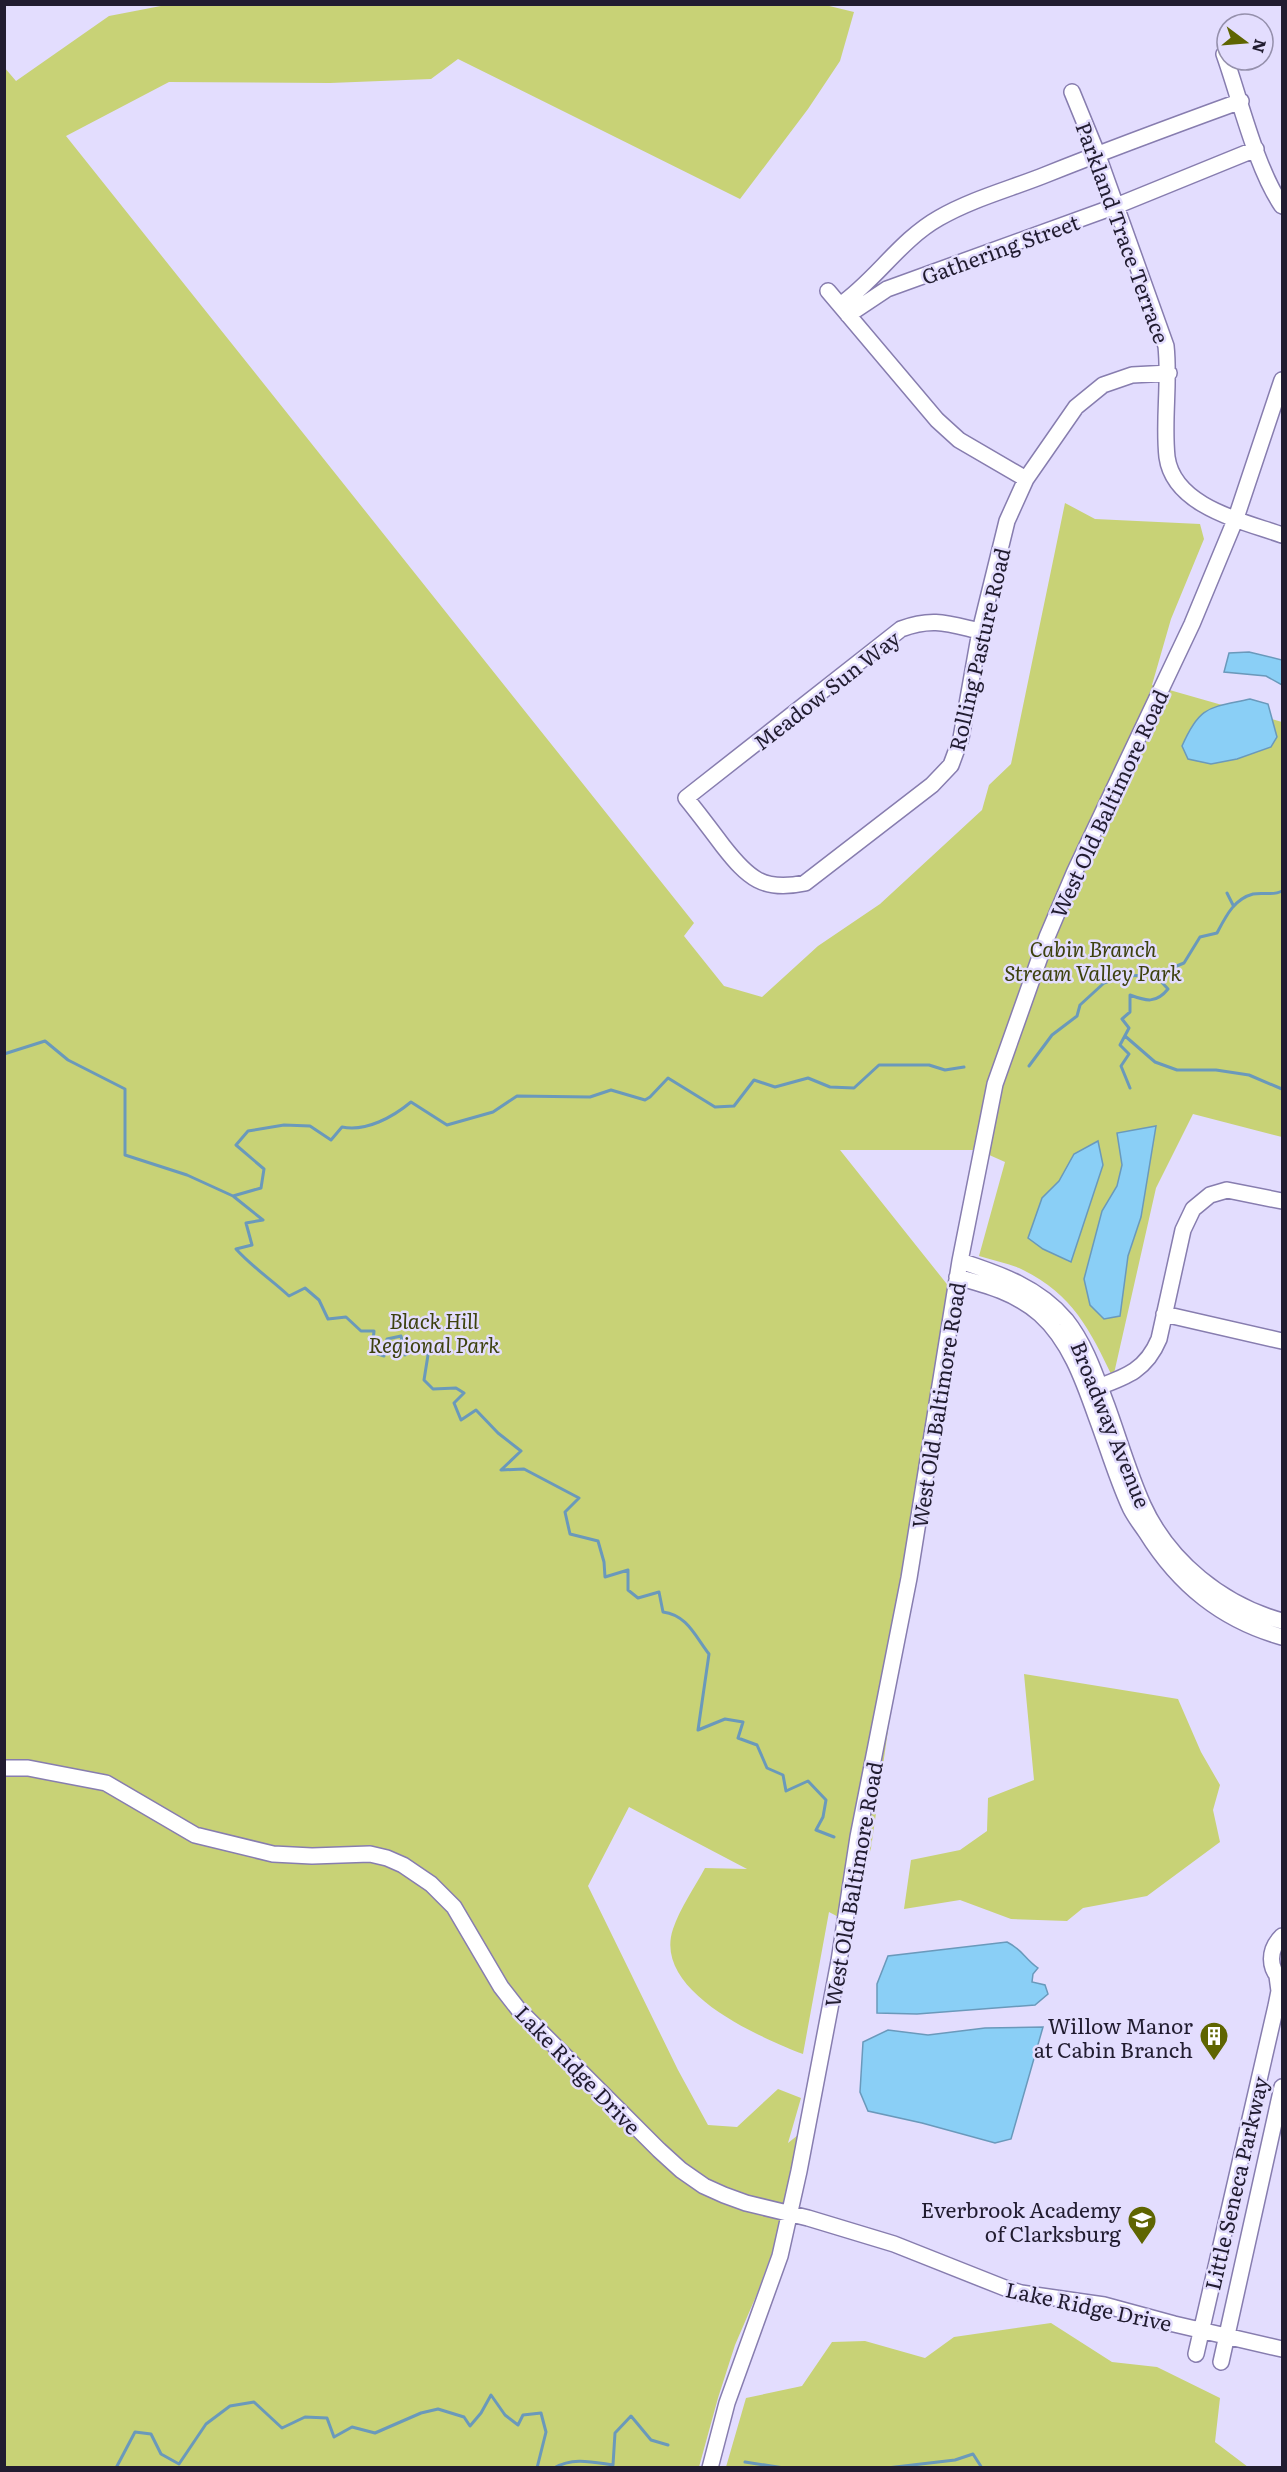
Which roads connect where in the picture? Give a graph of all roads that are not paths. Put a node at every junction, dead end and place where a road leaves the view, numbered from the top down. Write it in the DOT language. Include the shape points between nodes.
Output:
graph roads {
  1 [pos="1231,72"];
  2 [pos="1072,92"];
  3 [pos="1241,101"];
  4 [pos="1256,149"];
  5 [pos="1098,153"];
  6 [pos="1116,206"];
  7 [pos="1282,206"];
  8 [pos="828,291"];
  9 [pos="844,310"];
  10 [pos="1169,373"];
  11 [pos="1282,380"];
  12 [pos="1026,480"];
  13 [pos="1236,518"];
  14 [pos="1282,536"];
  15 [pos="980,631"];
  16 [pos="686,798"];
  17 [pos="1282,1201"];
  18 [pos="960,1261"];
  19 [pos="957,1277"];
  20 [pos="1164,1314"];
  21 [pos="1282,1341"];
  22 [pos="1094,1389"];
  23 [pos="1282,1621"];
  24 [pos="1282,1637"];
  25 [pos="4,1768"];
  26 [pos="1282,1936"];
  27 [pos="1280,1979"];
  28 [pos="1282,2087"];
  29 [pos="1277,2144"];
  30 [pos="789,2214"];
  31 [pos="1202,2330"];
  32 [pos="1227,2336"];
  33 [pos="1282,2349"];
  34 [pos="1196,2354"];
  35 [pos="1221,2361"];
  36 [pos="710,2468"];
  1 -- 3 [label="street"];
  2 -- 5 [label="street, Parkland Trace Terrace"];
  3 -- 4 [label="street"];
  3 -- 5 [label="street, Gathering Street"];
  4 -- 6 [label="street, Gathering Street"];
  4 -- 7 [label="street"];
  5 -- 6 [label="street, Parkland Trace Terrace"];
  5 -- 9 [label="street, Gathering Street" via="938,219 900,248"];
  6 -- 9 [label="street, Gathering Street" via="887,288"];
  6 -- 10 [label="street, Parkland Trace Terrace" via="1166,346"];
  8 -- 9 [label="street"];
  9 -- 12 [label="street" via="944,427"];
  10 -- 12 [label="street, Rolling Pasture Road" via="1132,375 1103,385 1076,407"];
  10 -- 13 [label="street, Parkland Trace Terrace" via="1167,459 1177,483 1196,501"];
  11 -- 13 [label="street, West Old Baltimore Road"];
  12 -- 15 [label="street, Rolling Pasture Road" via="1007,521"];
  13 -- 14 [label="street, Parkland Trace Terrace"];
  13 -- 18 [label="street, West Old Baltimore Road" via="1192,624 1047,937 995,1084"];
  15 -- 16 [label="street, Meadow Sun Way" via="938,621 902,629"];
  15 -- 16 [label="street, Rolling Pasture Road" via="961,738 951,765 932,785 805,883 786,887 757,881 743,871"];
  17 -- 20 [label="street" via="1227,1190 1210,1195 1193,1209 1183,1230"];
  18 -- 19 [label="street, West Old Baltimore Road"];
  18 -- 22 [label="street, Broadway Avenue" via="1005,1276 1048,1303 1077,1336"];
  19 -- 22 [label="street, Broadway Avenue" via="1006,1292 1040,1314"];
  19 -- 30 [label="street, West Old Baltimore Road" via="909,1578"];
  20 -- 21 [label="street"];
  20 -- 22 [label="street" via="1159,1339 1145,1363 1135,1372"];
  22 -- 23 [label="street, Broadway Avenue" via="1143,1506 1171,1550 1197,1577 1228,1599"];
  22 -- 24 [label="street, Broadway Avenue" via="1129,1506 1154,1545 1182,1580 1217,1608 1254,1629"];
  25 -- 30 [label="street, Lake Ridge Drive" via="28,1768 106,1783 195,1835 273,1854 370,1854 403,1865 442,1892 519,2010 681,2170 704,2186 746,2203"];
  26 -- 27 [label="street, Little Seneca Parkway" via="1271,1955"];
  27 -- 31 [label="street, Little Seneca Parkway"];
  28 -- 29 [label="street, Little Seneca Parkway"];
  29 -- 32 [label="street, Little Seneca Parkway"];
  30 -- 31 [label="street, Lake Ridge Drive" via="894,2244 1021,2293 1104,2305"];
  30 -- 36 [label="street, West Old Baltimore Road" via="780,2256 727,2403"];
  31 -- 32 [label="street, Lake Ridge Drive"];
  31 -- 34 [label="street, Little Seneca Parkway"];
  32 -- 33 [label="street, Lake Ridge Drive"];
  32 -- 35 [label="street, Little Seneca Parkway"];
}
